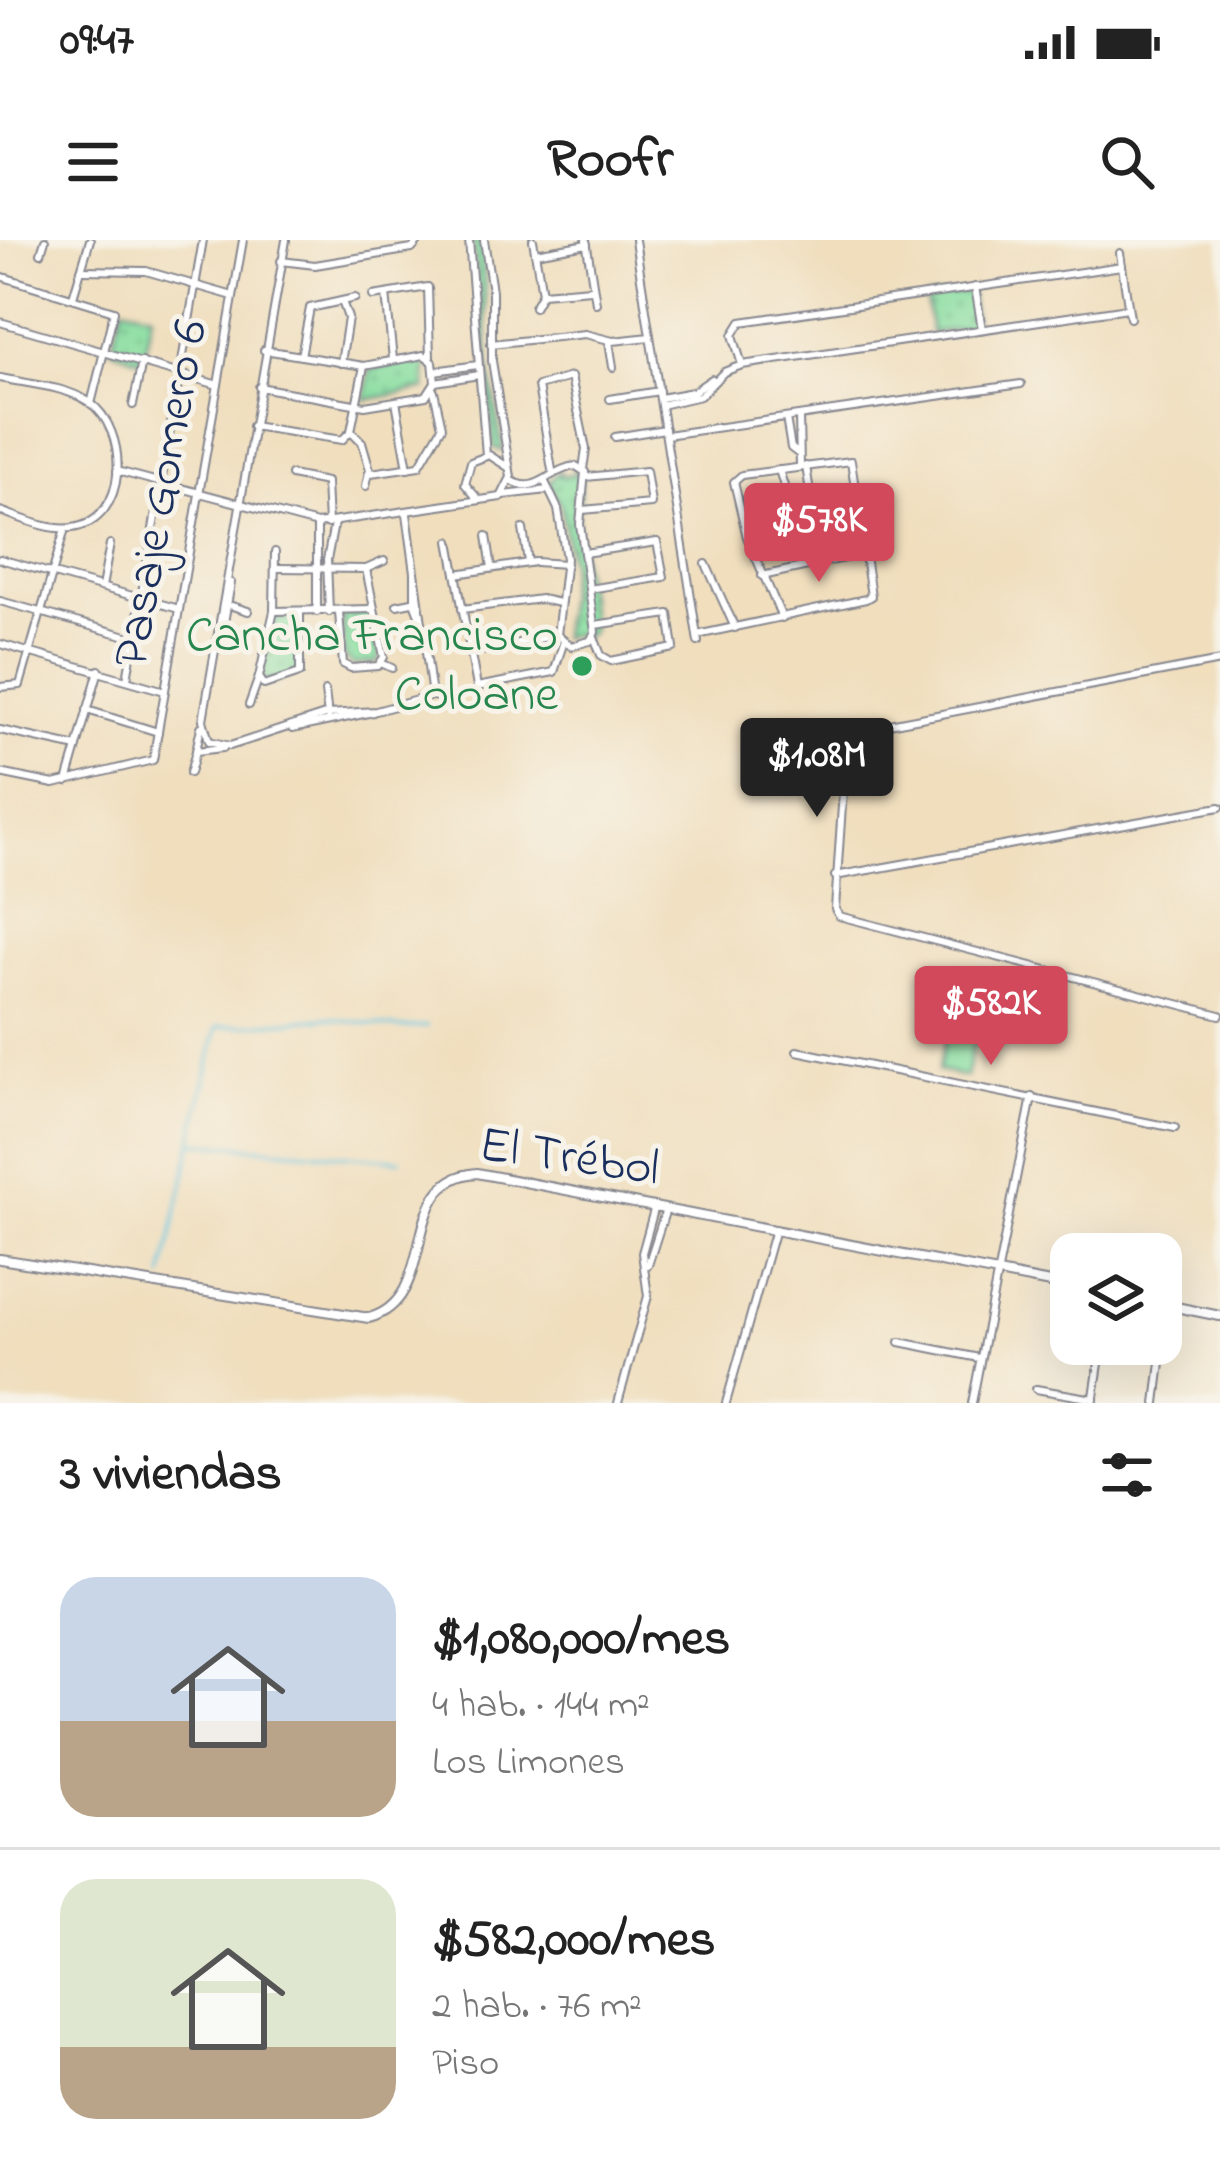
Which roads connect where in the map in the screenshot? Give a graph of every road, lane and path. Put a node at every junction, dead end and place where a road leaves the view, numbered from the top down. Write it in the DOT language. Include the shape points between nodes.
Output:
graph roads {
  1 [pos="45,240"];
  2 [pos="90,240"];
  3 [pos="203,240"];
  4 [pos="243,240"];
  5 [pos="286,240"];
  6 [pos="469,240"];
  7 [pos="484,240"];
  8 [pos="533,240"];
  9 [pos="635,240"];
  10 [pos="586,242"];
  11 [pos="419,243"];
  12 [pos="41,253"];
  13 [pos="535,253"];
  14 [pos="1120,253"];
  15 [pos="281,261"];
  16 [pos="1122,266"];
  17 [pos="81,270"];
  18 [pos="0,276"];
  19 [pos="195,285"];
  20 [pos="975,287"];
  21 [pos="592,288"];
  22 [pos="542,293"];
  23 [pos="386,294"];
  24 [pos="233,296"];
  25 [pos="373,296"];
  26 [pos="73,297"];
  27 [pos="355,298"];
  28 [pos="596,303"];
  29 [pos="343,304"];
  30 [pos="534,307"];
  31 [pos="1128,308"];
  32 [pos="1130,319"];
  33 [pos="0,322"];
  34 [pos="982,329"];
  35 [pos="650,337"];
  36 [pos="609,340"];
  37 [pos="491,344"];
  38 [pos="264,350"];
  39 [pos="106,352"];
  40 [pos="301,356"];
  41 [pos="736,356"];
  42 [pos="430,358"];
  43 [pos="393,359"];
  44 [pos="142,362"];
  45 [pos="341,363"];
  46 [pos="742,364"];
  47 [pos="478,365"];
  48 [pos="364,366"];
  49 [pos="613,367"];
  50 [pos="434,371"];
  51 [pos="180,374"];
  52 [pos="479,375"];
  53 [pos="0,378"];
  54 [pos="1021,384"];
  55 [pos="218,385"];
  56 [pos="258,386"];
  57 [pos="434,386"];
  58 [pos="660,398"];
  59 [pos="610,399"];
  60 [pos="396,401"];
  61 [pos="91,404"];
  62 [pos="133,405"];
  63 [pos="356,405"];
  64 [pos="799,416"];
  65 [pos="786,418"];
  66 [pos="251,426"];
  67 [pos="351,430"];
  68 [pos="666,432"];
  69 [pos="615,437"];
  70 [pos="799,454"];
  71 [pos="486,455"];
  72 [pos="803,466"];
  73 [pos="409,469"];
  74 [pos="552,470"];
  75 [pos="779,470"];
  76 [pos="118,471"];
  77 [pos="369,472"];
  78 [pos="584,473"];
  79 [pos="510,475"];
  80 [pos="291,476"];
  81 [pos="161,484"];
  82 [pos="366,485"];
  83 [pos="547,486"];
  84 [pos="466,487"];
  85 [pos="199,495"];
  86 [pos="504,495"];
  87 [pos="478,499"];
  88 [pos="243,508"];
  89 [pos="445,508"];
  90 [pos="582,510"];
  91 [pos="0,511"];
  92 [pos="407,514"];
  93 [pos="317,524"];
  94 [pos="331,524"];
  95 [pos="64,529"];
  96 [pos="523,529"];
  97 [pos="487,536"];
  98 [pos="450,541"];
  99 [pos="110,544"];
  100 [pos="275,551"];
  101 [pos="584,553"];
  102 [pos="867,553"];
  103 [pos="0,559"];
  104 [pos="384,561"];
  105 [pos="528,562"];
  106 [pos="821,563"];
  107 [pos="566,564"];
  108 [pos="706,564"];
  109 [pos="809,566"];
  110 [pos="278,568"];
  111 [pos="492,568"];
  112 [pos="366,569"];
  113 [pos="323,571"];
  114 [pos="52,573"];
  115 [pos="455,574"];
  116 [pos="761,576"];
  117 [pos="102,587"];
  118 [pos="589,589"];
  119 [pos="141,598"];
  120 [pos="418,601"];
  121 [pos="0,602"];
  122 [pos="559,603"];
  123 [pos="227,604"];
  124 [pos="397,605"];
  125 [pos="179,609"];
  126 [pos="372,609"];
  127 [pos="462,609"];
  128 [pos="248,611"];
  129 [pos="274,611"];
  130 [pos="40,612"];
  131 [pos="316,612"];
  132 [pos="334,612"];
  133 [pos="300,613"];
  134 [pos="782,618"];
  135 [pos="595,625"];
  136 [pos="735,628"];
  137 [pos="557,635"];
  138 [pos="594,637"];
  139 [pos="134,638"];
  140 [pos="0,644"];
  141 [pos="563,644"];
  142 [pos="29,651"];
  143 [pos="470,653"];
  144 [pos="1220,661"];
  145 [pos="381,663"];
  146 [pos="345,666"];
  147 [pos="392,668"];
  148 [pos="99,670"];
  149 [pos="336,672"];
  150 [pos="259,677"];
  151 [pos="127,679"];
  152 [pos="267,686"];
  153 [pos="0,687"];
  154 [pos="165,691"];
  155 [pos="255,691"];
  156 [pos="325,691"];
  157 [pos="433,694"];
  158 [pos="451,698"];
  159 [pos="249,705"];
  160 [pos="87,710"];
  161 [pos="328,718"];
  162 [pos="203,724"];
  163 [pos="0,730"];
  164 [pos="158,732"];
  165 [pos="77,747"];
  166 [pos="225,747"];
  167 [pos="196,752"];
  168 [pos="0,773"];
  169 [pos="190,773"];
  170 [pos="67,782"];
  171 [pos="1220,807"];
  172 [pos="835,876"];
  173 [pos="1220,1015"];
  174 [pos="797,1052"];
  175 [pos="1032,1097"];
  176 [pos="1175,1128"];
  177 [pos="655,1206"];
  178 [pos="666,1208"];
  179 [pos="775,1229"];
  180 [pos="0,1259"];
  181 [pos="647,1268"];
  182 [pos="996,1272"];
  183 [pos="1050,1283"];
  184 [pos="1182,1308"];
  185 [pos="1220,1316"];
  186 [pos="900,1342"];
  187 [pos="979,1358"];
  188 [pos="1099,1365"];
  189 [pos="1159,1365"];
  190 [pos="1036,1389"];
  191 [pos="1093,1401"];
  192 [pos="618,1403"];
  193 [pos="726,1403"];
  194 [pos="972,1403"];
  195 [pos="1156,1403"];
  1 -- 12 [label="street"];
  2 -- 17 [label="street"];
  3 -- 19 [label="street"];
  4 -- 24 [label="street, Pasaje Gomero 6"];
  5 -- 15 [label="street"];
  6 -- 47 [label="street"];
  7 -- 37 [label="street"];
  8 -- 13 [label="street"];
  9 -- 35 [label="street"];
  10 -- 13 [label="street"];
  10 -- 21 [label="street"];
  11 -- 15 [label="street" via="315,265"];
  13 -- 22 [label="street"];
  14 -- 16 [label="street"];
  15 -- 38 [label="street"];
  16 -- 20 [label="street"];
  16 -- 31 [label="street"];
  17 -- 19 [label="street" via="146,271"];
  17 -- 26 [label="street"];
  18 -- 26 [label="street"];
  19 -- 24 [label="street"];
  19 -- 51 [label="street"];
  20 -- 34 [label="street"];
  20 -- 41 [label="street" via="741,322"];
  21 -- 22 [label="street"];
  21 -- 28 [label="street"];
  22 -- 30 [label="street"];
  23 -- 25 [label="street"];
  23 -- 42 [label="street" via="428,287"];
  23 -- 43 [label="street"];
  24 -- 55 [label="street, Pasaje Gomero 6"];
  26 -- 39 [label="street" via="115,313"];
  27 -- 29 [label="street"];
  29 -- 40 [label="street" via="310,308"];
  29 -- 45 [label="street"];
  31 -- 32 [label="street"];
  31 -- 34 [label="street"];
  33 -- 39 [label="street"];
  34 -- 46 [label="street"];
  35 -- 36 [label="street"];
  35 -- 58 [label="street"];
  36 -- 37 [label="street" via="585,334"];
  36 -- 49 [label="street"];
  37 -- 79 [label="street"];
  38 -- 40 [label="street"];
  38 -- 56 [label="street"];
  39 -- 44 [label="street"];
  39 -- 61 [label="street"];
  40 -- 45 [label="street"];
  41 -- 46 [label="street"];
  41 -- 58 [label="street" via="697,390"];
  42 -- 43 [label="street"];
  42 -- 50 [label="street"];
  43 -- 48 [label="street"];
  44 -- 51 [label="street"];
  44 -- 62 [label="street"];
  45 -- 48 [label="street"];
  46 -- 58 [label="street" via="700,396"];
  47 -- 50 [label="street"];
  47 -- 52 [label="street"];
  48 -- 63 [label="street"];
  50 -- 57 [label="street"];
  51 -- 55 [label="street"];
  51 -- 81 [label="street"];
  52 -- 57 [label="street"];
  52 -- 71 [label="street"];
  53 -- 61 [label="street"];
  54 -- 64 [label="street"];
  55 -- 85 [label="street, Pasaje Gomero 6"];
  56 -- 63 [label="street"];
  56 -- 66 [label="street"];
  57 -- 60 [label="street"];
  57 -- 73 [label="street" via="442,427 422,464"];
  58 -- 59 [label="street"];
  58 -- 68 [label="street"];
  60 -- 63 [label="street"];
  60 -- 73 [label="street"];
  61 -- 76 [label="street" via="115,437"];
  63 -- 67 [label="street"];
  64 -- 65 [label="street"];
  64 -- 70 [label="street"];
  65 -- 68 [label="street"];
  65 -- 70 [label="street"];
  66 -- 67 [label="street" via="333,440"];
  66 -- 88 [label="street"];
  67 -- 77 [label="street"];
  68 -- 69 [label="street"];
  68 -- 136 [label="street" via="698,638"];
  70 -- 72 [label="street"];
  71 -- 79 [label="street" via="501,459"];
  71 -- 84 [label="street" via="469,464"];
  72 -- 75 [label="street"];
  72 -- 102 [label="street" via="852,462"];
  72 -- 106 [label="street"];
  73 -- 77 [label="street"];
  74 -- 78 [label="street"];
  74 -- 78 [label="street" via="538,386 573,378"];
  74 -- 83 [label="street"];
  75 -- 109 [label="street"];
  75 -- 116 [label="street" via="734,483"];
  76 -- 81 [label="street"];
  76 -- 95 [label="street" via="99,515"];
  77 -- 82 [label="street"];
  78 -- 90 [label="street"];
  78 -- 90 [label="street" via="646,471 651,504"];
  79 -- 83 [label="street" via="521,486"];
  79 -- 86 [label="street"];
  80 -- 94 [label="street" via="326,482"];
  81 -- 85 [label="street"];
  81 -- 119 [label="street"];
  83 -- 86 [label="street"];
  83 -- 107 [label="street"];
  84 -- 87 [label="street"];
  84 -- 89 [label="street"];
  85 -- 88 [label="street"];
  85 -- 125 [label="street, Pasaje Gomero 6"];
  86 -- 87 [label="street"];
  87 -- 89 [label="street"];
  88 -- 93 [label="street"];
  88 -- 123 [label="street"];
  89 -- 92 [label="street"];
  90 -- 101 [label="street"];
  91 -- 95 [label="street"];
  92 -- 94 [label="street"];
  92 -- 120 [label="street"];
  93 -- 94 [label="street"];
  93 -- 113 [label="street"];
  94 -- 113 [label="street"];
  95 -- 114 [label="street"];
  96 -- 105 [label="street"];
  97 -- 111 [label="street"];
  98 -- 115 [label="street"];
  99 -- 117 [label="street"];
  100 -- 110 [label="street"];
  101 -- 118 [label="street"];
  101 -- 118 [label="street" via="657,542 664,577"];
  102 -- 106 [label="street"];
  102 -- 134 [label="street" via="870,597"];
  103 -- 114 [label="street"];
  104 -- 112 [label="street"];
  105 -- 107 [label="street"];
  105 -- 111 [label="street"];
  106 -- 109 [label="street"];
  107 -- 122 [label="street"];
  108 -- 136 [label="street"];
  109 -- 116 [label="street"];
  110 -- 113 [label="street"];
  110 -- 129 [label="street"];
  111 -- 115 [label="street"];
  112 -- 113 [label="street"];
  112 -- 126 [label="street"];
  113 -- 131 [label="street"];
  113 -- 132 [label="street"];
  114 -- 117 [label="street"];
  114 -- 130 [label="street"];
  115 -- 127 [label="street"];
  116 -- 134 [label="street"];
  117 -- 119 [label="street"];
  118 -- 135 [label="street"];
  119 -- 125 [label="street"];
  119 -- 139 [label="street"];
  120 -- 124 [label="street"];
  120 -- 157 [label="street"];
  121 -- 130 [label="street"];
  122 -- 127 [label="street"];
  122 -- 137 [label="street"];
  123 -- 128 [label="street"];
  123 -- 162 [label="street"];
  125 -- 154 [label="street, Pasaje Gomero 6"];
  126 -- 132 [label="street"];
  126 -- 145 [label="street"];
  127 -- 143 [label="street"];
  129 -- 133 [label="street"];
  129 -- 150 [label="street"];
  130 -- 139 [label="street"];
  130 -- 142 [label="street"];
  131 -- 132 [label="street"];
  131 -- 133 [label="street"];
  132 -- 146 [label="street"];
  133 -- 152 [label="street" via="304,672"];
  134 -- 136 [label="street"];
  135 -- 138 [label="street"];
  135 -- 138 [label="street" via="669,614 674,647 611,661"];
  137 -- 141 [label="street"];
  137 -- 143 [label="street"];
  138 -- 141 [label="street"];
  139 -- 151 [label="street"];
  140 -- 142 [label="street"];
  141 -- 143 [label="street" via="555,671 477,688"];
  142 -- 148 [label="street"];
  142 -- 153 [label="street" via="15,689"];
  144 -- 172 [label="street" via="846,734"];
  145 -- 146 [label="street"];
  145 -- 147 [label="street"];
  146 -- 149 [label="street"];
  148 -- 151 [label="street"];
  148 -- 160 [label="street"];
  150 -- 152 [label="street"];
  150 -- 155 [label="street"];
  151 -- 154 [label="street"];
  152 -- 155 [label="street"];
  154 -- 164 [label="street, Pasaje Gomero 6"];
  155 -- 159 [label="street"];
  156 -- 161 [label="street"];
  157 -- 158 [label="street"];
  157 -- 161 [label="street"];
  160 -- 164 [label="street"];
  160 -- 165 [label="street"];
  161 -- 166 [label="street"];
  162 -- 166 [label="street" via="209,741"];
  162 -- 167 [label="street"];
  163 -- 165 [label="street"];
  164 -- 170 [label="street, Pasaje Gomero 6" via="152,760"];
  165 -- 170 [label="street"];
  166 -- 167 [label="street"];
  167 -- 169 [label="street"];
  168 -- 170 [label="street"];
  171 -- 172 [label="street"];
  172 -- 173 [label="street" via="836,914"];
  174 -- 175 [label="street"];
  175 -- 176 [label="street"];
  175 -- 182 [label="street"];
  177 -- 178 [label="main road, El Trébol"];
  177 -- 180 [label="main road, El Trébol" via="459,1175 430,1203 401,1298 362,1319"];
  177 -- 181 [label="street" via="643,1249"];
  178 -- 179 [label="main road, El Trébol"];
  178 -- 181 [label="street"];
  179 -- 182 [label="main road, El Trébol"];
  179 -- 193 [label="street"];
  181 -- 192 [label="street" via="648,1296"];
  182 -- 183 [label="main road, El Trébol"];
  182 -- 187 [label="street"];
  184 -- 185 [label="main road"];
  186 -- 187 [label="street"];
  187 -- 194 [label="street"];
  188 -- 191 [label="street"];
  189 -- 195 [label="street"];
  190 -- 191 [label="street"];
}
